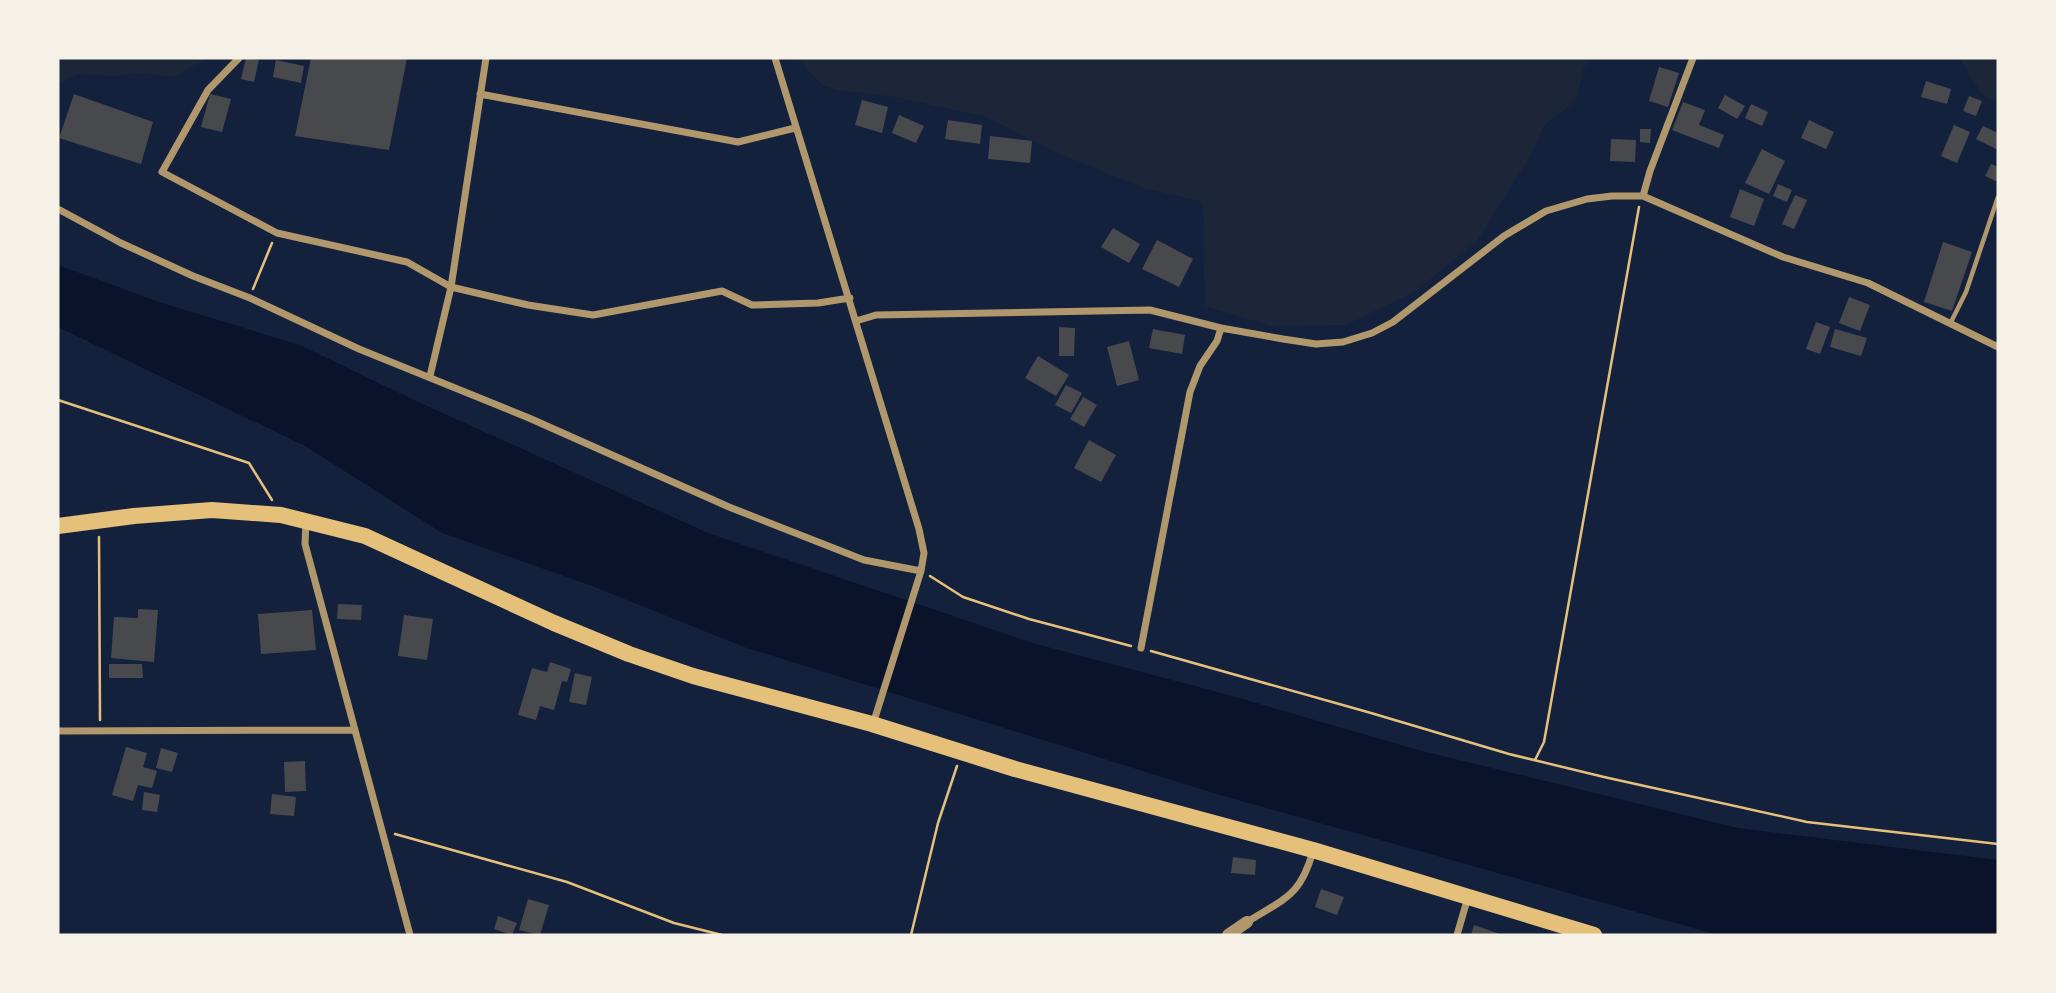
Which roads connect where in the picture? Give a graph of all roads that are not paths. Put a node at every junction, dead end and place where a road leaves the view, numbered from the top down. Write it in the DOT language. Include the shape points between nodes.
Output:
graph roads {
  1 [pos="239,58"];
  2 [pos="486,58"];
  3 [pos="775,58"];
  4 [pos="1693,58"];
  5 [pos="480,94"];
  6 [pos="795,128"];
  7 [pos="1643,196"];
  8 [pos="1998,197"];
  9 [pos="58,209"];
  10 [pos="451,287"];
  11 [pos="850,298"];
  12 [pos="856,321"];
  13 [pos="1950,324"];
  14 [pos="1221,328"];
  15 [pos="1998,347"];
  16 [pos="430,376"];
  17 [pos="306,520"];
  18 [pos="58,526"];
  19 [pos="920,574"];
  20 [pos="1142,648"];
  21 [pos="872,724"];
  22 [pos="355,730"];
  23 [pos="58,731"];
  24 [pos="1313,850"];
  25 [pos="1468,897"];
  26 [pos="1247,922"];
  27 [pos="410,935"];
  28 [pos="1228,935"];
  29 [pos="1457,935"];
  30 [pos="1594,935"];
  1 -- 10 [label="street" via="208,90 162,172 277,233 407,262"];
  2 -- 5 [label="street"];
  3 -- 6 [label="street"];
  4 -- 7 [label="street"];
  5 -- 6 [label="street" via="738,142"];
  5 -- 10 [label="street"];
  6 -- 11 [label="street"];
  7 -- 13 [label="street" via="1783,257 1868,283"];
  7 -- 14 [label="street" via="1587,199 1546,211 1504,236 1394,322 1372,333 1316,344"];
  8 -- 13 [label="lane" via="1966,292"];
  9 -- 16 [label="street" via="121,243"];
  10 -- 11 [label="street" via="593,316 722,291 752,305"];
  10 -- 16 [label="street"];
  11 -- 12 [label="street"];
  12 -- 14 [label="street" via="876,315 1114,309 1150,310"];
  12 -- 19 [label="street" via="919,528 924,553"];
  13 -- 15 [label="street"];
  14 -- 20 [label="street" via="1190,392"];
  16 -- 19 [label="street" via="729,506 864,560"];
  17 -- 18 [label="main road" via="212,510"];
  17 -- 21 [label="main road" via="365,536 629,654 692,676"];
  17 -- 22 [label="street" via="305,544"];
  19 -- 21 [label="street"];
  21 -- 24 [label="main road"];
  22 -- 23 [label="street"];
  22 -- 27 [label="street"];
  24 -- 25 [label="main road"];
  24 -- 26 [label="street" via="1296,891"];
  25 -- 29 [label="street"];
  25 -- 30 [label="main road"];
  26 -- 28 [label="street"];
}
